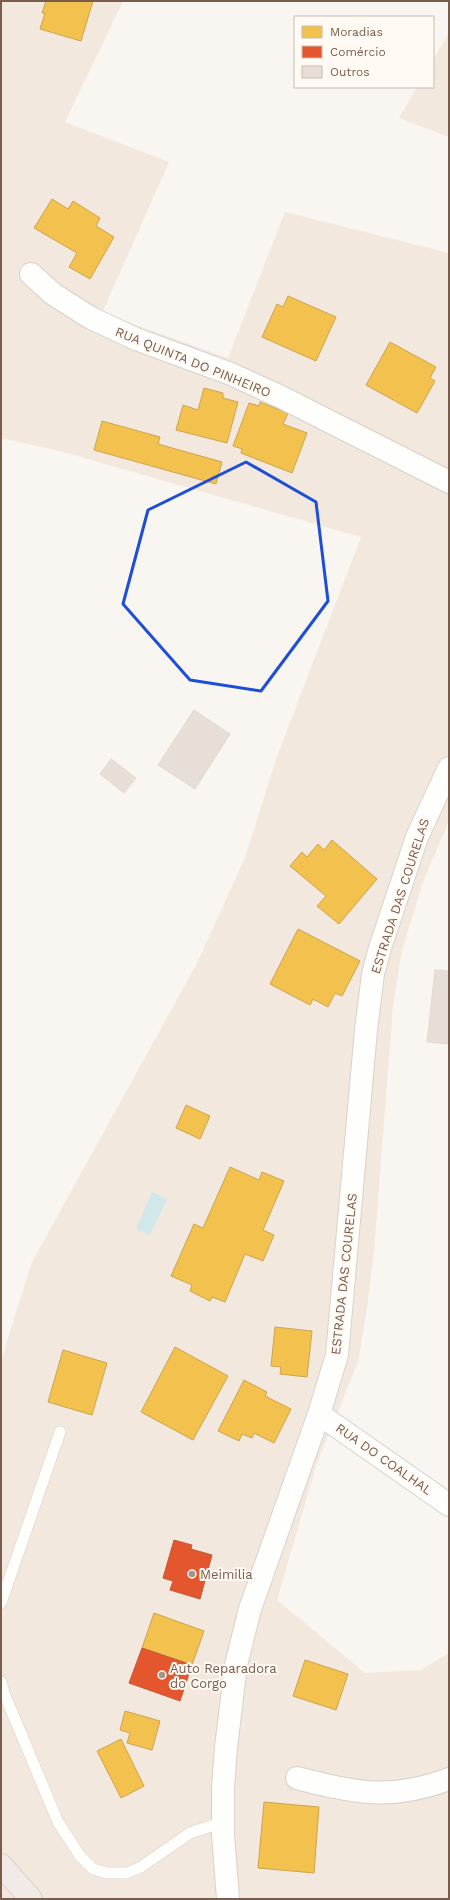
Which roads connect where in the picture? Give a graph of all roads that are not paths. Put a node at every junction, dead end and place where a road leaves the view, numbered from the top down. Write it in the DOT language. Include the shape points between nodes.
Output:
graph roads {
  1 [pos="31,274"];
  2 [pos="449,482"];
  3 [pos="449,768"];
  4 [pos="319,1414"];
  5 [pos="60,1432"];
  6 [pos="449,1505"];
  7 [pos="1,1603"];
  8 [pos="1,1682"];
  9 [pos="297,1778"];
  10 [pos="449,1778"];
  11 [pos="223,1822"];
  12 [pos="1,1865"];
  13 [pos="31,1899"];
  14 [pos="228,1899"];
  1 -- 2 [label="main road, RUA QUINTA DO PINHEIRO" via="53,294 90,318 136,339 232,374"];
  3 -- 4 [label="main road, ESTRADA DAS COURELAS" via="417,838 373,974 339,1343"];
  4 -- 6 [label="main road, RUA DO COALHAL"];
  4 -- 11 [label="main road, ESTRADA DAS COURELAS" via="242,1636 226,1739"];
  5 -- 7 [label="lane"];
  8 -- 11 [label="lane" via="58,1822 80,1856 93,1869 107,1873 127,1873 141,1867 190,1833"];
  9 -- 10 [label="main road" via="343,1790 380,1794 418,1789"];
  11 -- 14 [label="main road, ESTRADA DAS COURELAS"];
  12 -- 13 [label="highway"];
}
